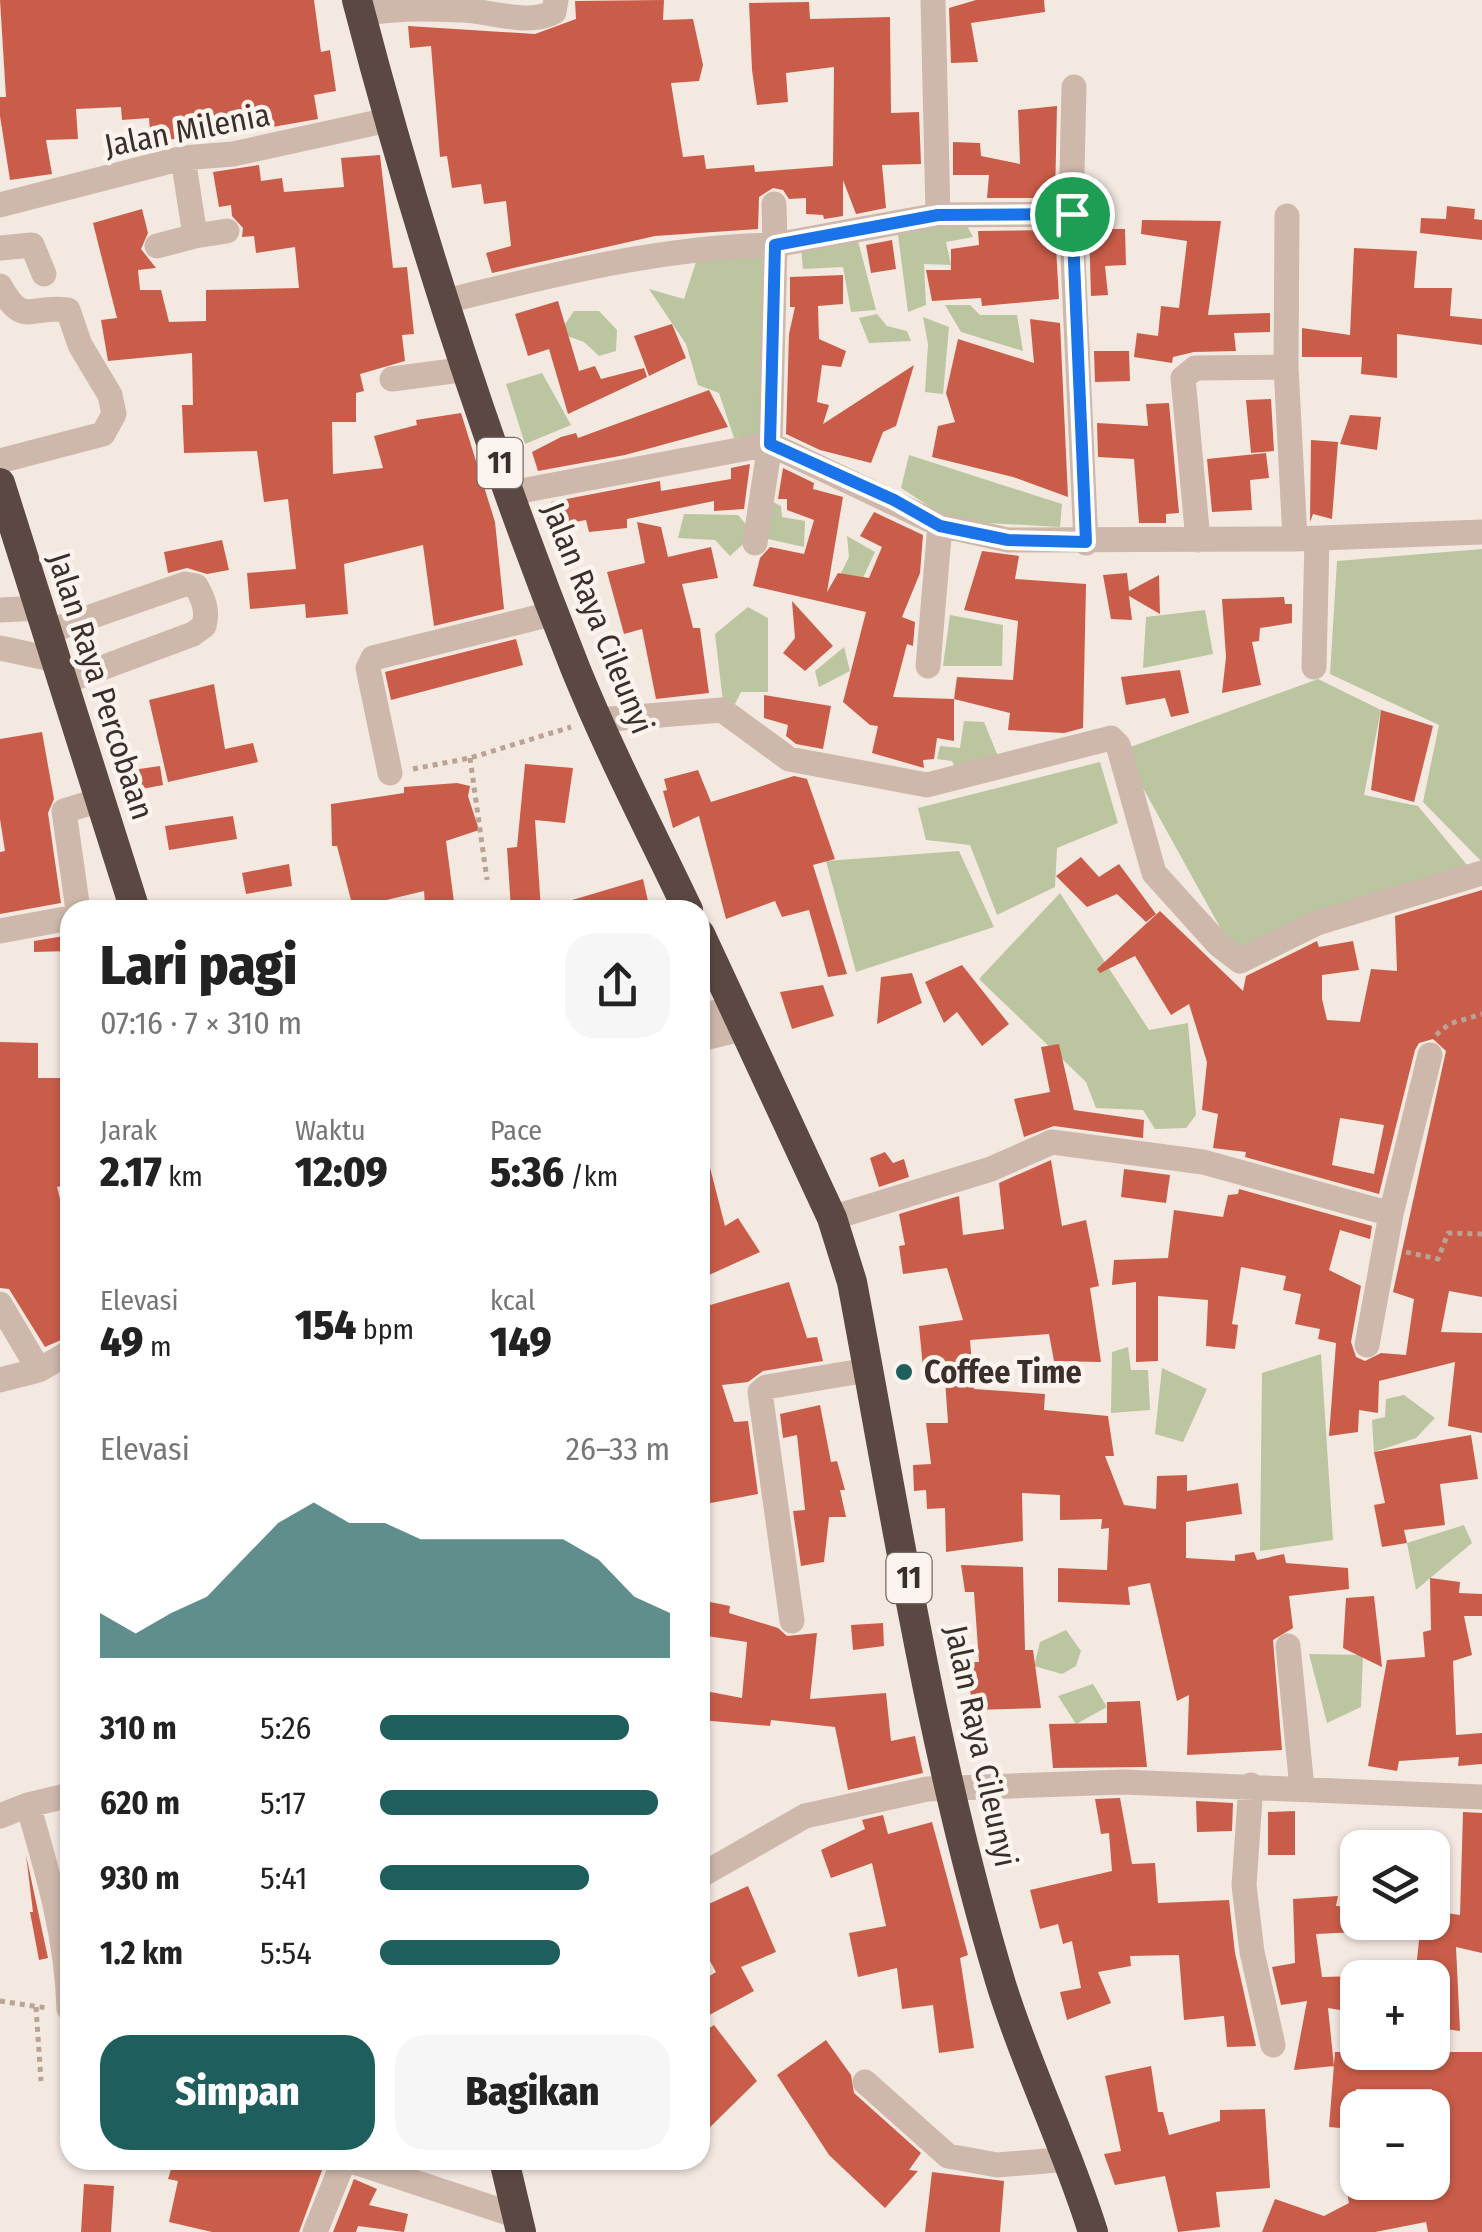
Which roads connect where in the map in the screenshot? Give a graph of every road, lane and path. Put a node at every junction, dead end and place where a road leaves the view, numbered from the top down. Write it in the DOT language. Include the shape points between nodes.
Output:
graph roads {
  1 [pos="556,0"];
  2 [pos="933,0"];
  3 [pos="359,7"];
  4 [pos="1074,88"];
  5 [pos="388,120"];
  6 [pos="183,158"];
  7 [pos="774,204"];
  8 [pos="0,205"];
  9 [pos="1072,214"];
  10 [pos="938,215"];
  11 [pos="1286,216"];
  12 [pos="227,231"];
  13 [pos="195,236"];
  14 [pos="775,245"];
  15 [pos="157,246"];
  16 [pos="0,248"];
  17 [pos="44,274"];
  18 [pos="0,286"];
  19 [pos="446,301"];
  20 [pos="1286,367"];
  21 [pos="468,369"];
  22 [pos="392,379"];
  23 [pos="770,444"];
  24 [pos="0,461"];
  25 [pos="0,483"];
  26 [pos="510,493"];
  27 [pos="940,526"];
  28 [pos="1482,532"];
  29 [pos="1306,539"];
  30 [pos="1198,540"];
  31 [pos="755,542"];
  32 [pos="1086,542"];
  33 [pos="0,610"];
  34 [pos="555,613"];
  35 [pos="52,645"];
  36 [pos="0,648"];
  37 [pos="928,666"];
  38 [pos="1314,666"];
  39 [pos="598,720"];
  40 [pos="470,758"];
  41 [pos="390,773"];
  42 [pos="100,800"];
  43 [pos="1482,873"];
  44 [pos="487,880"];
  45 [pos="77,900"];
  46 [pos="131,900"];
  47 [pos="683,900"];
  48 [pos="60,920"];
  49 [pos="0,931"];
  50 [pos="710,955"];
  51 [pos="1482,1014"];
  52 [pos="710,1016"];
  53 [pos="740,1018"];
  54 [pos="710,1034"];
  55 [pos="1430,1054"];
  56 [pos="1391,1214"];
  57 [pos="832,1218"];
  58 [pos="1482,1234"];
  59 [pos="1384,1244"];
  60 [pos="0,1304"];
  61 [pos="1367,1345"];
  62 [pos="60,1358"];
  63 [pos="39,1370"];
  64 [pos="868,1370"];
  65 [pos="0,1380"];
  66 [pos="792,1622"];
  67 [pos="1288,1646"];
  68 [pos="1250,1785"];
  69 [pos="949,1786"];
  70 [pos="1302,1788"];
  71 [pos="60,1797"];
  72 [pos="1482,1797"];
  73 [pos="28,1805"];
  74 [pos="0,1816"];
  75 [pos="710,1870"];
  76 [pos="60,1926"];
  77 [pos="0,2002"];
  78 [pos="1273,2045"];
  79 [pos="41,2081"];
  80 [pos="864,2082"];
  81 [pos="1070,2158"];
  82 [pos="342,2170"];
  83 [pos="373,2170"];
  84 [pos="506,2170"];
  85 [pos="518,2224"];
  86 [pos="315,2232"];
  87 [pos="1093,2232"];
  1 -- 3 [label="street" via="554,12 541,18"];
  2 -- 10 [label="street"];
  3 -- 5 [label="highway, Jalan Raya Cileunyi / 11"];
  4 -- 9 [label="street"];
  5 -- 6 [label="street, Jalan Milenia" via="233,154"];
  5 -- 19 [label="highway, Jalan Raya Cileunyi / 11"];
  6 -- 8 [label="street, Jalan Milenia"];
  6 -- 13 [label="street"];
  7 -- 14 [label="street"];
  9 -- 10 [label="street"];
  9 -- 32 [label="street"];
  10 -- 14 [label="street"];
  11 -- 20 [label="street"];
  12 -- 13 [label="street"];
  13 -- 15 [label="street"];
  14 -- 19 [label="street" via="712,246 580,268"];
  14 -- 23 [label="street"];
  16 -- 17 [label="street" via="32,245"];
  18 -- 24 [label="street" via="18,312 68,310 114,414 103,434"];
  19 -- 21 [label="highway, Jalan Raya Cileunyi / 11"];
  20 -- 29 [label="street"];
  20 -- 30 [label="street" via="1195,368 1183,378"];
  21 -- 22 [label="street"];
  21 -- 26 [label="highway, Jalan Raya Cileunyi / 11"];
  23 -- 26 [label="street"];
  23 -- 27 [label="street"];
  23 -- 31 [label="street"];
  25 -- 35 [label="highway, Jalan Raya Percobaan"];
  26 -- 34 [label="highway, Jalan Raya Cileunyi / 11"];
  27 -- 32 [label="street" via="1008,540"];
  27 -- 37 [label="street"];
  28 -- 29 [label="street"];
  29 -- 30 [label="street"];
  29 -- 38 [label="street"];
  30 -- 32 [label="street"];
  33 -- 35 [label="street"];
  34 -- 39 [label="highway, Jalan Raya Cileunyi / 11"];
  34 -- 41 [label="street" via="374,658 368,668"];
  35 -- 35 [label="street" via="193,634 207,615 196,586 186,584"];
  35 -- 36 [label="street"];
  35 -- 42 [label="highway, Jalan Raya Percobaan"];
  39 -- 40 [label="path"];
  39 -- 43 [label="street" via="722,710 789,759 927,785 1111,738 1154,873 1235,960 1317,923"];
  39 -- 47 [label="highway, Jalan Raya Cileunyi / 11"];
  40 -- 41 [label="path"];
  40 -- 44 [label="path"];
  42 -- 45 [label="street" via="64,811"];
  42 -- 46 [label="highway, Jalan Raya Percobaan"];
  48 -- 49 [label="street"];
  50 -- 53 [label="highway, Jalan Raya Cileunyi / 11"];
  51 -- 55 [label="path" via="1438,1031"];
  52 -- 53 [label="street"];
  53 -- 54 [label="street"];
  53 -- 57 [label="highway, Jalan Raya Cileunyi / 11"];
  55 -- 56 [label="street"];
  56 -- 57 [label="street" via="1203,1162 1052,1142"];
  56 -- 59 [label="street"];
  57 -- 64 [label="highway, Jalan Raya Cileunyi / 11"];
  58 -- 59 [label="path" via="1448,1233 1432,1260"];
  59 -- 61 [label="street"];
  60 -- 63 [label="street"];
  62 -- 63 [label="street"];
  63 -- 65 [label="street"];
  64 -- 66 [label="street" via="760,1392"];
  64 -- 69 [label="highway, Jalan Raya Cileunyi / 11"];
  67 -- 70 [label="street"];
  68 -- 69 [label="street"];
  68 -- 70 [label="street"];
  68 -- 78 [label="street" via="1246,1900"];
  69 -- 75 [label="street" via="805,1816"];
  69 -- 81 [label="highway, Jalan Raya Cileunyi / 11" via="1002,1987"];
  70 -- 72 [label="street"];
  71 -- 73 [label="street"];
  73 -- 74 [label="street"];
  73 -- 76 [label="street"];
  77 -- 79 [label="path" via="36,2007"];
  80 -- 81 [label="street" via="948,2156 997,2165"];
  81 -- 87 [label="highway, Jalan Raya Cileunyi / 11"];
  82 -- 86 [label="street"];
  83 -- 85 [label="street"];
  84 -- 85 [label="highway"];
}
